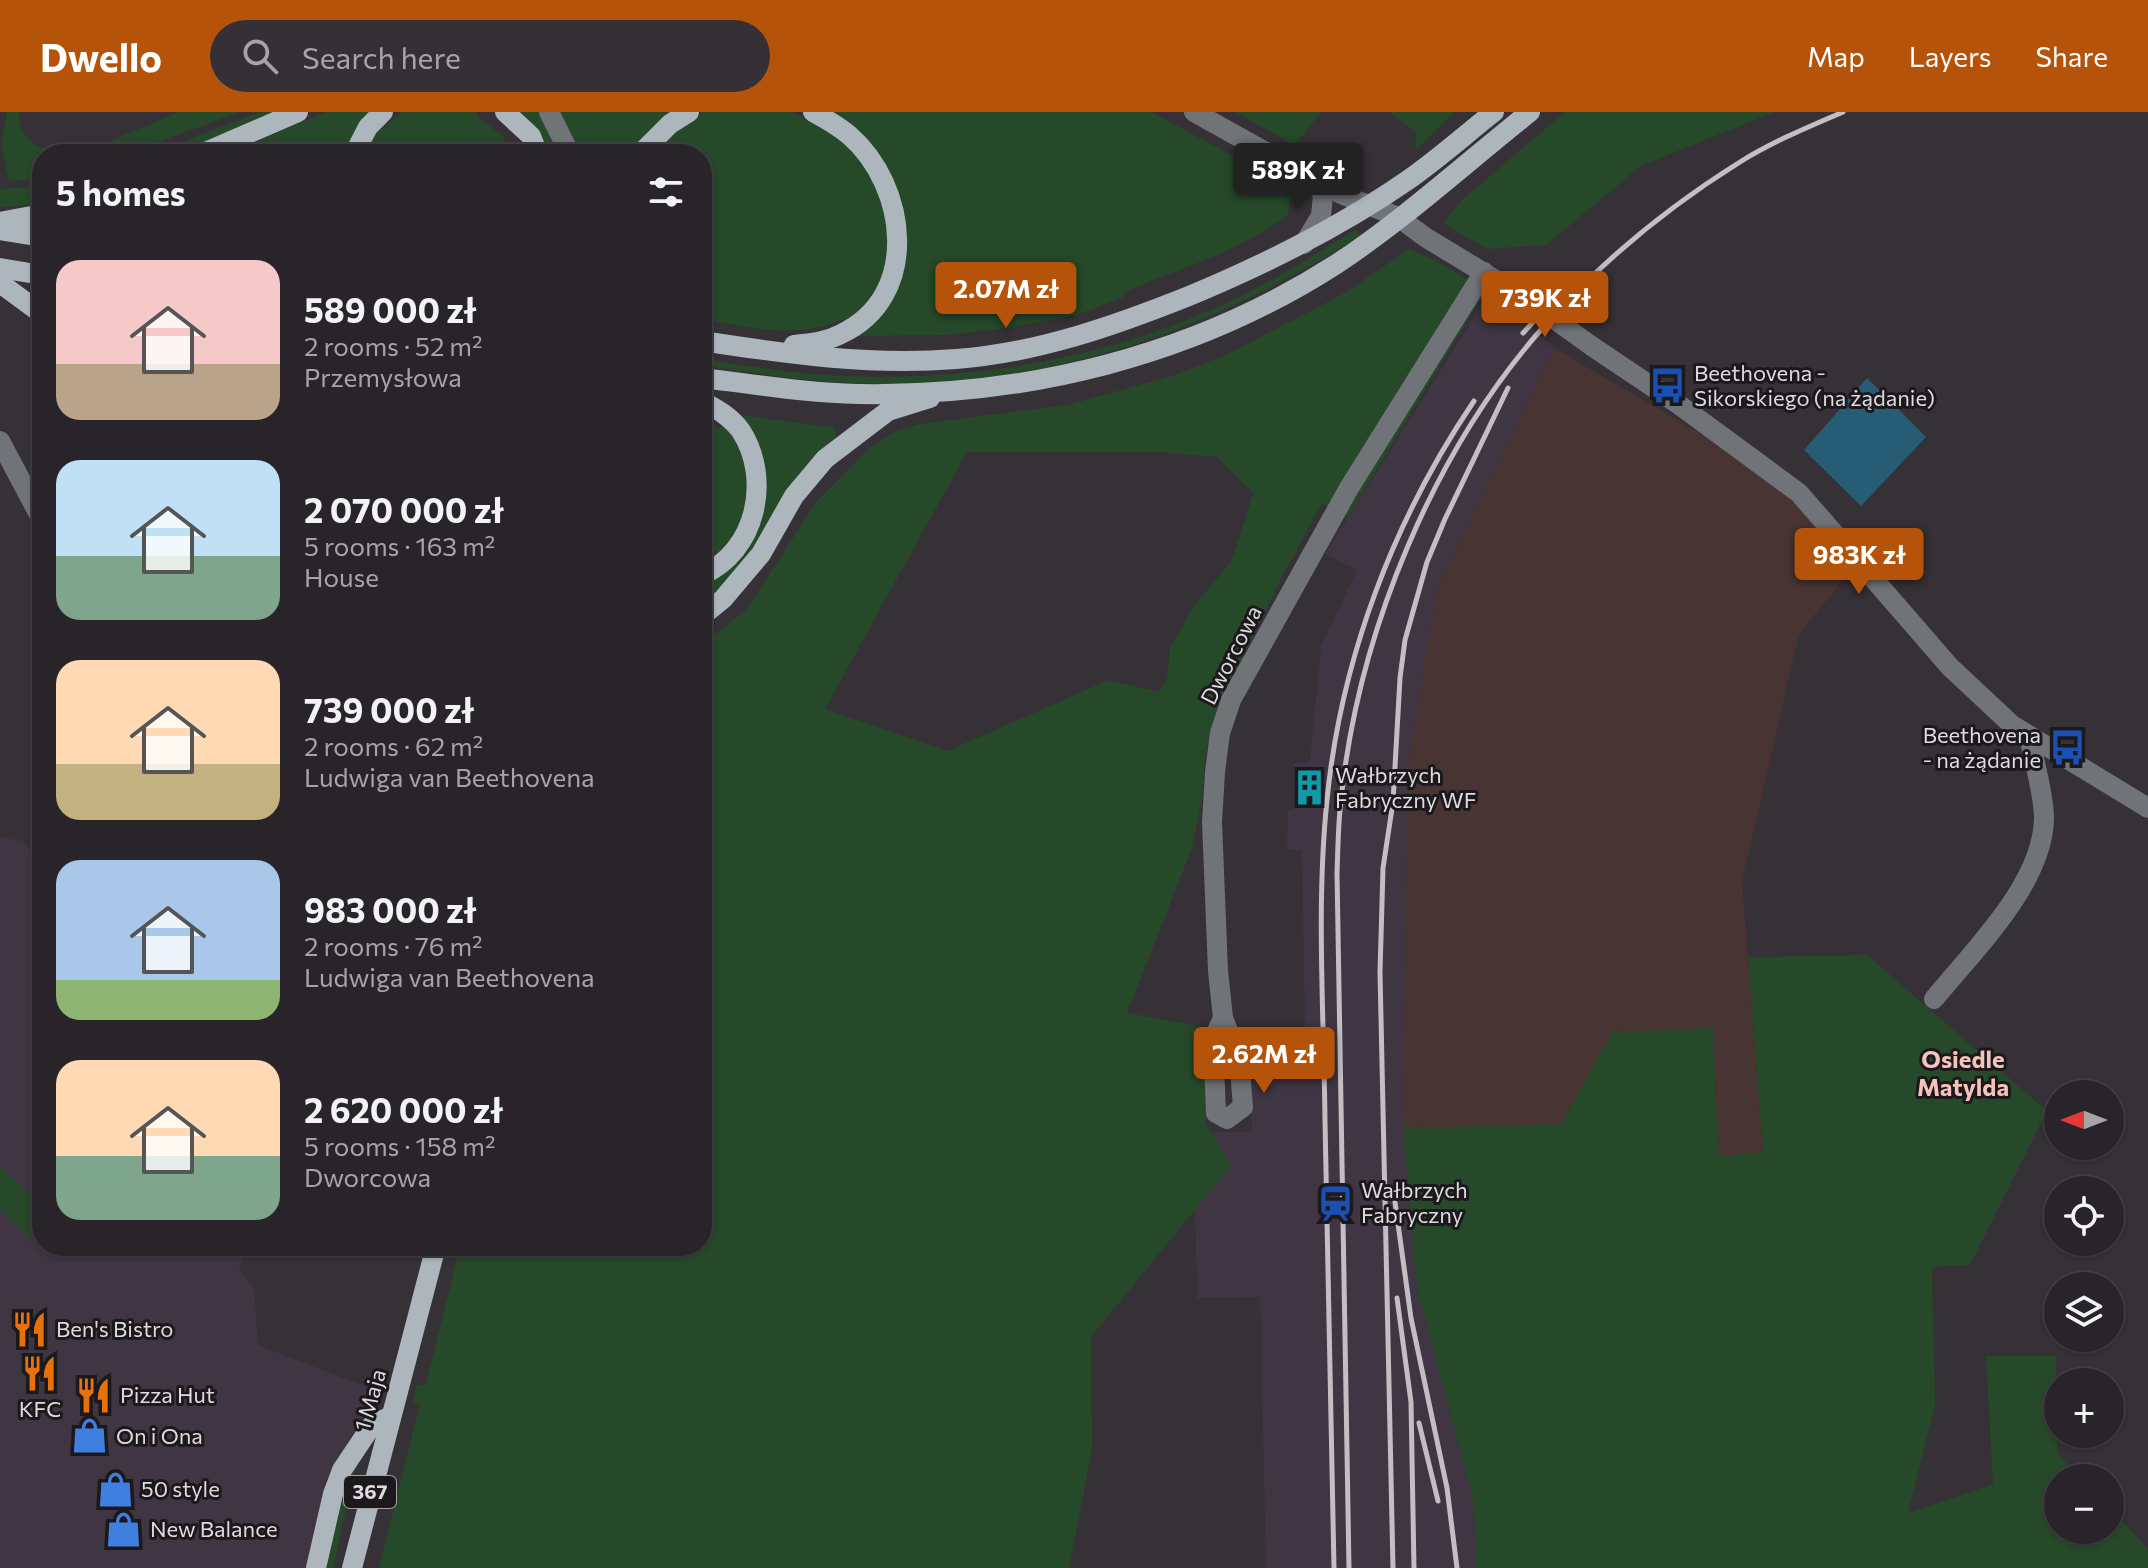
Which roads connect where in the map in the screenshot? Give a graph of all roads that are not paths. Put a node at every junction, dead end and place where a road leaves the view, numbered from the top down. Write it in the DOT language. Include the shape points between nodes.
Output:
graph roads {
  1 [pos="298,112"];
  2 [pos="383,112"];
  3 [pos="505,112"];
  4 [pos="549,112"];
  5 [pos="689,112"];
  6 [pos="813,112"];
  7 [pos="1194,112"];
  8 [pos="1494,112"];
  9 [pos="1530,112"];
  10 [pos="224,144"];
  11 [pos="359,144"];
  12 [pos="534,144"];
  13 [pos="561,144"];
  14 [pos="650,144"];
  15 [pos="1311,176"];
  16 [pos="1365,206"];
  17 [pos="1398,217"];
  18 [pos="32,219"];
  19 [pos="1,233"];
  20 [pos="32,236"];
  21 [pos="1304,244"];
  22 [pos="0,268"];
  23 [pos="1484,272"];
  24 [pos="32,273"];
  25 [pos="0,283"];
  26 [pos="32,307"];
  27 [pos="712,342"];
  28 [pos="762,350"];
  29 [pos="712,379"];
  30 [pos="956,390"];
  31 [pos="712,407"];
  32 [pos="0,441"];
  33 [pos="32,501"];
  34 [pos="712,571"];
  35 [pos="712,608"];
  36 [pos="2029,736"];
  37 [pos="2148,808"];
  38 [pos="1934,999"];
  39 [pos="1216,1113"];
  40 [pos="433,1256"];
  41 [pos="391,1416"];
  42 [pos="316,1568"];
  43 [pos="352,1568"];
  1 -- 10 [label="main road"];
  2 -- 11 [label="main road"];
  3 -- 12 [label="main road"];
  4 -- 13 [label="street"];
  5 -- 14 [label="main road"];
  6 -- 28 [label="main road" via="851,137 887,189 897,219 895,273 866,318 843,333 821,342"];
  7 -- 15 [label="street"];
  8 -- 16 [label="main road" via="1408,180"];
  9 -- 17 [label="main road"];
  15 -- 16 [label="street"];
  15 -- 21 [label="street" via="1323,195 1321,216"];
  16 -- 17 [label="street"];
  16 -- 21 [label="main road"];
  17 -- 23 [label="street"];
  17 -- 30 [label="main road" via="1336,264 1267,305 1141,357 1040,381"];
  18 -- 19 [label="main road"];
  19 -- 20 [label="main road"];
  21 -- 28 [label="main road" via="1119,324 1022,350 921,361"];
  22 -- 24 [label="main road"];
  23 -- 36 [label="street, bridge" via="1799,493 1950,667"];
  23 -- 39 [label="street, Dworcowa" via="1349,488 1231,700 1215,772 1212,822 1223,1018 1213,1040"];
  25 -- 26 [label="main road"];
  27 -- 28 [label="main road"];
  29 -- 30 [label="main road" via="859,394"];
  30 -- 35 [label="main road" via="888,411 825,459 794,496 761,554"];
  31 -- 34 [label="main road" via="740,429 757,485 745,537"];
  32 -- 33 [label="street"];
  36 -- 37 [label="street"];
  36 -- 38 [label="street" via="2044,817 2035,865 2017,896"];
  40 -- 41 [label="main road, 1 Maja / 367"];
  41 -- 42 [label="main road" via="372,1425 342,1470"];
  41 -- 43 [label="main road, 1 Maja / 367"];
}
